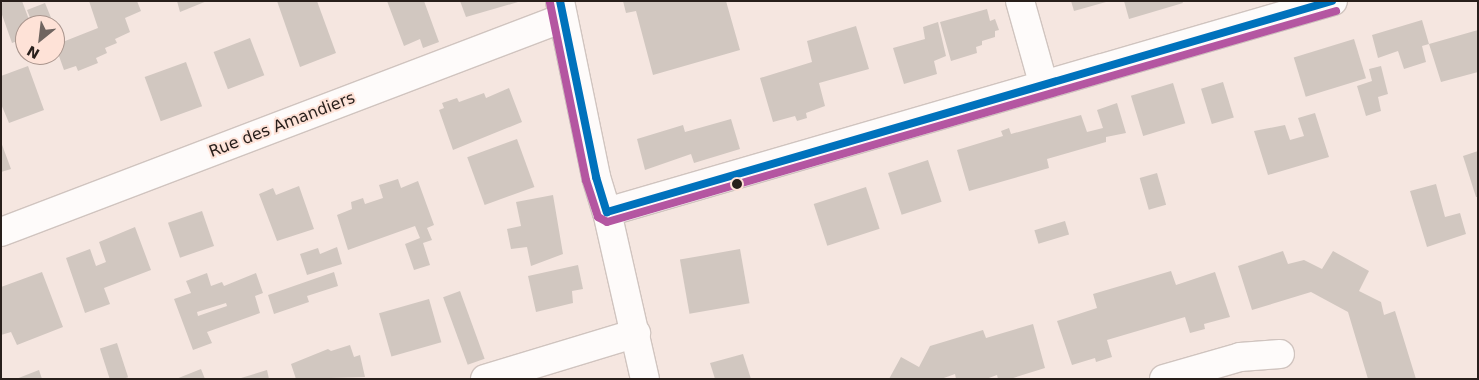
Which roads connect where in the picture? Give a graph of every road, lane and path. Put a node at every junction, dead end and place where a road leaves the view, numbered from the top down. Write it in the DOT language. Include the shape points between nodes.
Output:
graph roads {
  1 [pos="1020,1"];
  2 [pos="1333,1"];
  3 [pos="562,10"];
  4 [pos="1043,83"];
  5 [pos="607,212"];
  6 [pos="1,232"];
  7 [pos="636,333"];
  8 [pos="1280,354"];
  9 [pos="486,379"];
  10 [pos="645,379"];
  11 [pos="1164,379"];
  1 -- 4 [label="street"];
  2 -- 4 [label="street"];
  3 -- 5 [label="street" via="596,177"];
  3 -- 6 [label="street, Rue des Amandiers"];
  4 -- 5 [label="street"];
  5 -- 7 [label="street"];
  7 -- 9 [label="street"];
  7 -- 10 [label="street"];
  8 -- 11 [label="street" via="1240,357"];
}
